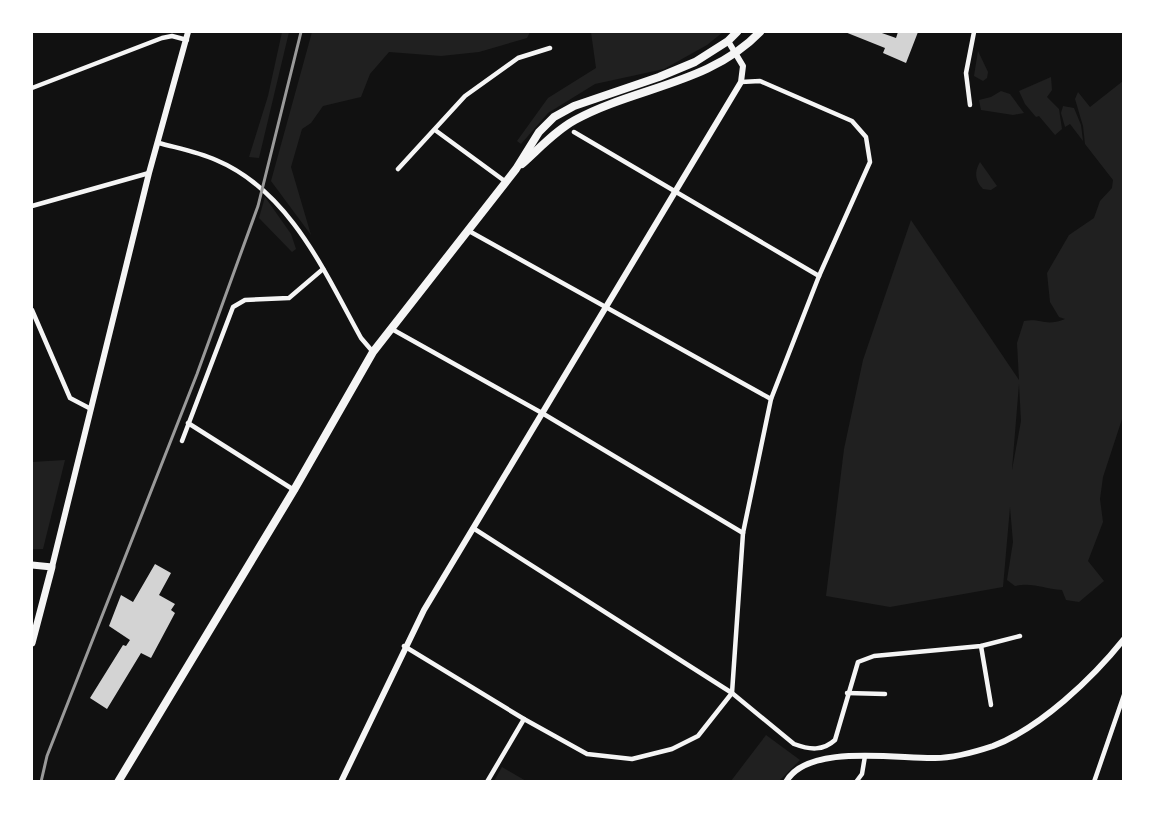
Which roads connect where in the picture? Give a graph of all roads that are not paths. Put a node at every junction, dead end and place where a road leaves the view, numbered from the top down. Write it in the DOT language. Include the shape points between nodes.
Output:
graph roads {
  1 [pos="188,32"];
  2 [pos="737,32"];
  3 [pos="760,32"];
  4 [pos="974,32"];
  5 [pos="186,40"];
  6 [pos="728,41"];
  7 [pos="550,48"];
  8 [pos="736,53"];
  9 [pos="741,82"];
  10 [pos="32,88"];
  11 [pos="970,105"];
  12 [pos="435,130"];
  13 [pos="574,132"];
  14 [pos="159,143"];
  15 [pos="398,169"];
  16 [pos="516,169"];
  17 [pos="149,174"];
  18 [pos="506,182"];
  19 [pos="676,191"];
  20 [pos="32,206"];
  21 [pos="469,231"];
  22 [pos="323,269"];
  23 [pos="819,276"];
  24 [pos="607,305"];
  25 [pos="32,310"];
  26 [pos="390,328"];
  27 [pos="373,352"];
  28 [pos="771,399"];
  29 [pos="91,409"];
  30 [pos="542,413"];
  31 [pos="188,423"];
  32 [pos="182,441"];
  33 [pos="294,490"];
  34 [pos="473,528"];
  35 [pos="743,533"];
  36 [pos="32,565"];
  37 [pos="52,567"];
  38 [pos="1020,636"];
  39 [pos="1124,639"];
  40 [pos="32,643"];
  41 [pos="404,646"];
  42 [pos="981,646"];
  43 [pos="732,693"];
  44 [pos="847,693"];
  45 [pos="885,693"];
  46 [pos="1124,695"];
  47 [pos="991,705"];
  48 [pos="524,719"];
  49 [pos="865,756"];
  50 [pos="118,782"];
  51 [pos="341,782"];
  52 [pos="487,782"];
  53 [pos="786,782"];
  54 [pos="855,782"];
  55 [pos="1094,782"];
  1 -- 5 [label="street"];
  2 -- 6 [label="main road"];
  3 -- 8 [label="main road"];
  4 -- 11 [label="street" via="966,72"];
  5 -- 10 [label="street" via="162,38"];
  5 -- 14 [label="street"];
  6 -- 8 [label="street"];
  6 -- 16 [label="main road" via="676,70 560,113 539,132"];
  7 -- 12 [label="street" via="518,58 490,77 465,96"];
  8 -- 9 [label="street" via="744,71"];
  8 -- 16 [label="main road" via="686,78 577,119"];
  9 -- 19 [label="street"];
  9 -- 23 [label="street" via="760,81 775,87 852,121 867,137 870,162"];
  12 -- 15 [label="street"];
  12 -- 18 [label="street"];
  13 -- 19 [label="street"];
  14 -- 17 [label="street"];
  14 -- 22 [label="street" via="215,159 237,170 268,194 290,218"];
  16 -- 18 [label="main road"];
  17 -- 20 [label="street"];
  17 -- 29 [label="street"];
  18 -- 21 [label="main road"];
  19 -- 23 [label="street"];
  19 -- 24 [label="street"];
  21 -- 24 [label="street"];
  21 -- 26 [label="main road"];
  22 -- 27 [label="street" via="361,338"];
  22 -- 31 [label="street" via="289,298 245,300 233,307"];
  23 -- 28 [label="street"];
  24 -- 28 [label="street"];
  24 -- 30 [label="street"];
  25 -- 29 [label="street" via="70,398"];
  26 -- 27 [label="main road"];
  26 -- 30 [label="street"];
  27 -- 33 [label="main road"];
  28 -- 35 [label="street"];
  29 -- 37 [label="street"];
  30 -- 34 [label="street"];
  30 -- 35 [label="street"];
  31 -- 32 [label="street"];
  31 -- 33 [label="street"];
  33 -- 50 [label="main road"];
  34 -- 41 [label="street"];
  34 -- 43 [label="street"];
  35 -- 43 [label="street"];
  36 -- 37 [label="main road"];
  37 -- 40 [label="main road"];
  38 -- 42 [label="street"];
  39 -- 49 [label="street" via="1087,680 1010,739 936,759"];
  41 -- 48 [label="street"];
  41 -- 51 [label="street"];
  42 -- 44 [label="street" via="874,656 858,662"];
  42 -- 47 [label="street"];
  43 -- 44 [label="street" via="795,744 813,749 826,747 835,740"];
  43 -- 48 [label="street" via="698,736 672,749 632,759 587,754"];
  44 -- 45 [label="street"];
  46 -- 55 [label="street"];
  48 -- 52 [label="street"];
  49 -- 53 [label="street" via="815,762 796,770"];
  49 -- 54 [label="street" via="862,774"];
}
